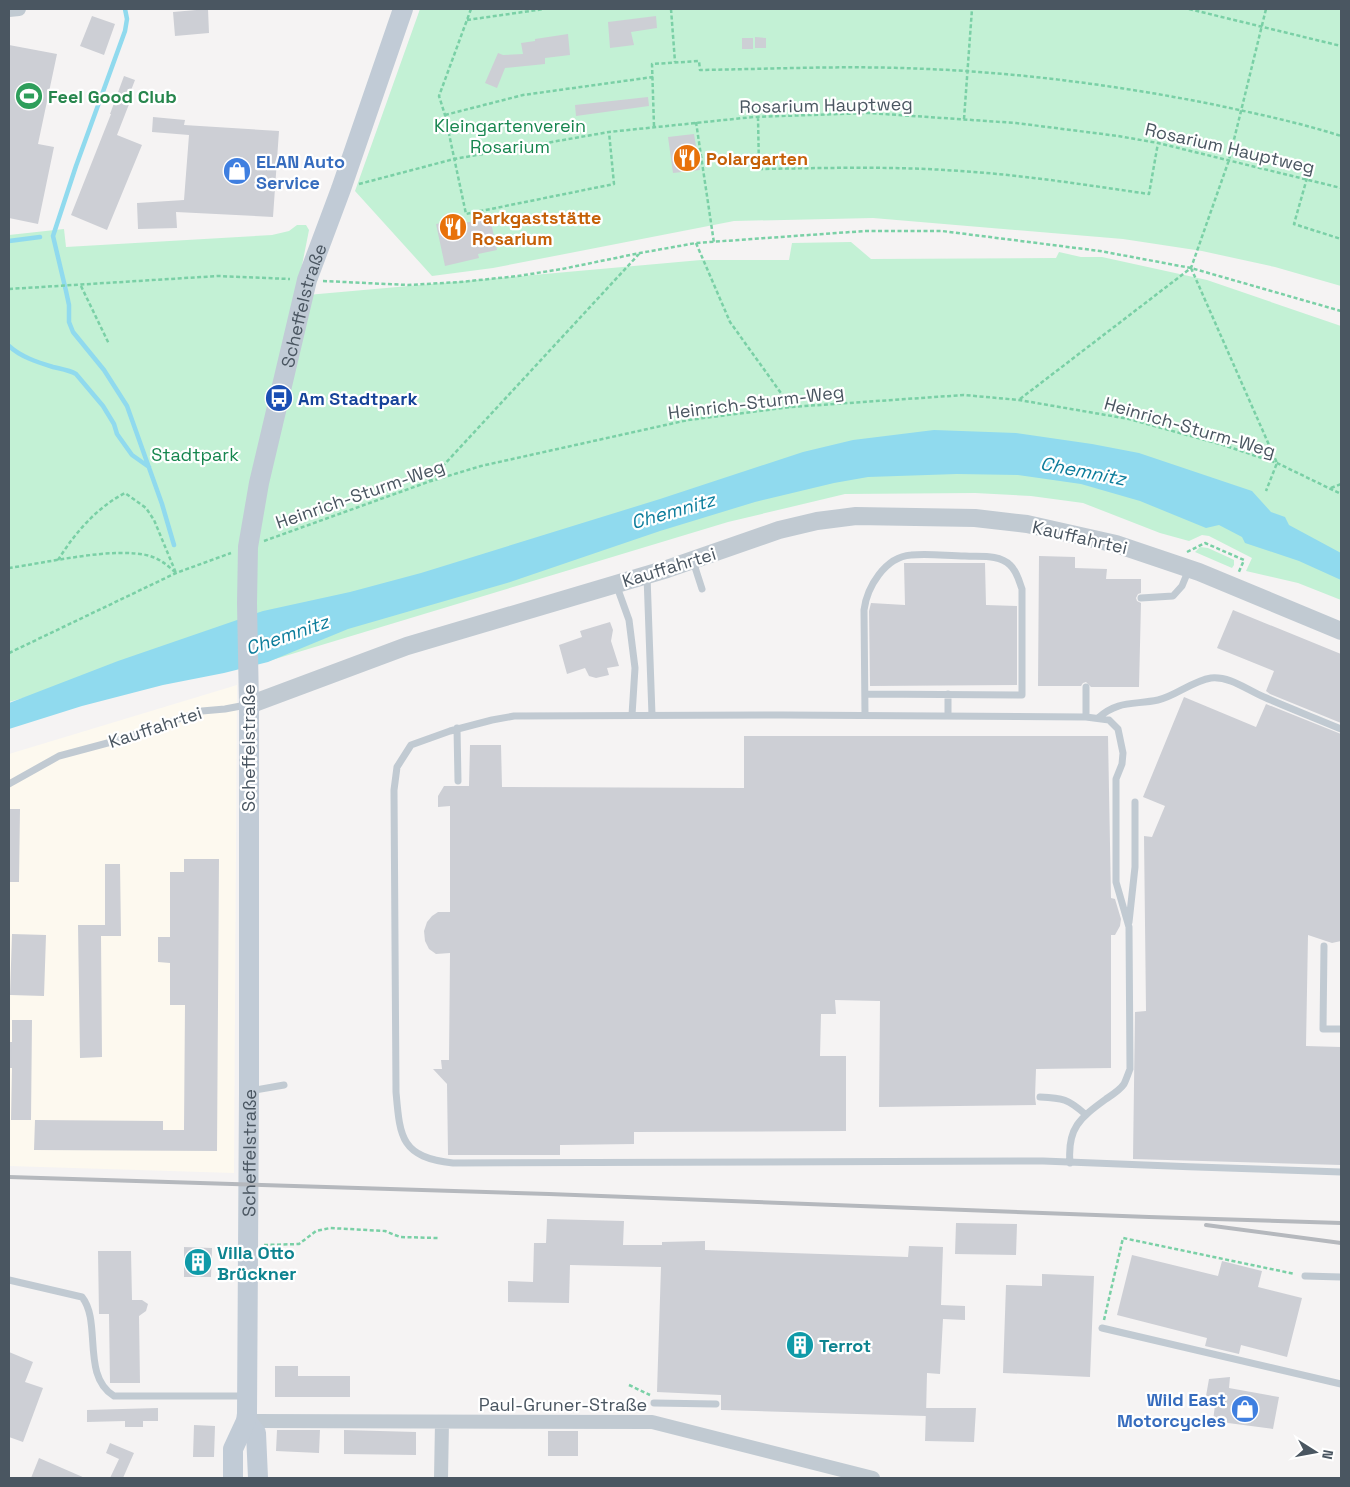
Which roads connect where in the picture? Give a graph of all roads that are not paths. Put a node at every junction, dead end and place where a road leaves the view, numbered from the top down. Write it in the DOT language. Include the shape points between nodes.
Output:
graph roads {
  1 [pos="19,9"];
  2 [pos="403,9"];
  3 [pos="9,10"];
  4 [pos="1188,560"];
  5 [pos="693,561"];
  6 [pos="647,575"];
  7 [pos="616,584"];
  8 [pos="702,589"];
  9 [pos="1141,598"];
  10 [pos="1341,631"];
  11 [pos="1086,686"];
  12 [pos="865,694"];
  13 [pos="948,694"];
  14 [pos="249,705"];
  15 [pos="632,715"];
  16 [pos="652,715"];
  17 [pos="865,716"];
  18 [pos="948,716"];
  19 [pos="1086,717"];
  20 [pos="1098,718"];
  21 [pos="457,728"];
  22 [pos="1341,729"];
  23 [pos="458,781"];
  24 [pos="9,784"];
  25 [pos="1135,802"];
  26 [pos="1129,927"];
  27 [pos="1324,946"];
  28 [pos="1341,1029"];
  29 [pos="284,1085"];
  30 [pos="249,1092"];
  31 [pos="1040,1097"];
  32 [pos="1085,1114"];
  33 [pos="1070,1162"];
  34 [pos="1341,1172"];
  35 [pos="1305,1276"];
  36 [pos="1341,1277"];
  37 [pos="9,1280"];
  38 [pos="1102,1328"];
  39 [pos="1341,1384"];
  40 [pos="247,1396"];
  41 [pos="654,1400"];
  42 [pos="716,1404"];
  43 [pos="246,1421"];
  44 [pos="442,1422"];
  45 [pos="233,1478"];
  46 [pos="258,1478"];
  47 [pos="441,1478"];
  48 [pos="873,1478"];
  1 -- 3 [label="street"];
  2 -- 14 [label="main road, Scheffelstraße" via="307,280 259,483 248,547"];
  4 -- 5 [label="street, Kauffahrtei" via="1027,524 975,518 856,516 780,530"];
  4 -- 9 [label="lane" via="1182,586 1173,596"];
  4 -- 10 [label="street, Kauffahrtei"];
  5 -- 6 [label="street, Kauffahrtei"];
  5 -- 8 [label="lane"];
  6 -- 7 [label="street, Kauffahrtei"];
  6 -- 16 [label="lane"];
  7 -- 14 [label="street, Kauffahrtei" via="407,646"];
  7 -- 15 [label="lane" via="630,620 636,668"];
  11 -- 19 [label="lane"];
  12 -- 13 [label="lane"];
  12 -- 13 [label="lane" via="866,596 890,563 909,555 997,557 1010,565 1022,589 1022,695"];
  12 -- 17 [label="lane"];
  13 -- 18 [label="lane"];
  14 -- 24 [label="lane, Kauffahrtei" via="202,711 59,756"];
  14 -- 30 [label="main road, Scheffelstraße"];
  15 -- 16 [label="lane"];
  15 -- 21 [label="lane" via="514,716"];
  16 -- 17 [label="lane"];
  17 -- 18 [label="lane"];
  18 -- 19 [label="lane"];
  19 -- 20 [label="lane"];
  20 -- 22 [label="lane" via="1121,704 1159,700 1214,678 1231,681"];
  20 -- 26 [label="lane" via="1109,720 1118,729 1122,741 1122,764 1116,779 1116,882"];
  21 -- 23 [label="lane"];
  21 -- 33 [label="lane" via="411,745 397,767 394,790 396,1092 401,1131 406,1143 417,1154 453,1163"];
  25 -- 26 [label="lane" via="1135,867"];
  26 -- 32 [label="lane" via="1130,1069 1124,1084"];
  27 -- 28 [label="lane" via="1323,1028"];
  29 -- 30 [label="lane"];
  30 -- 40 [label="main road, Scheffelstraße"];
  31 -- 32 [label="lane" via="1059,1098 1072,1103"];
  32 -- 33 [label="lane" via="1072,1130"];
  33 -- 34 [label="lane"];
  35 -- 36 [label="lane"];
  37 -- 40 [label="lane" via="82,1298 88,1305 98,1377 102,1386 114,1396"];
  38 -- 39 [label="lane"];
  40 -- 43 [label="main road, Scheffelstraße"];
  41 -- 42 [label="lane"];
  43 -- 44 [label="street, Paul-Gruner-Straße"];
  43 -- 45 [label="main road, Scheffelstraße" via="233,1449"];
  43 -- 46 [label="main road, Scheffelstraße" via="256,1433"];
  44 -- 47 [label="street"];
  44 -- 48 [label="street, Paul-Gruner-Straße" via="652,1422"];
}
